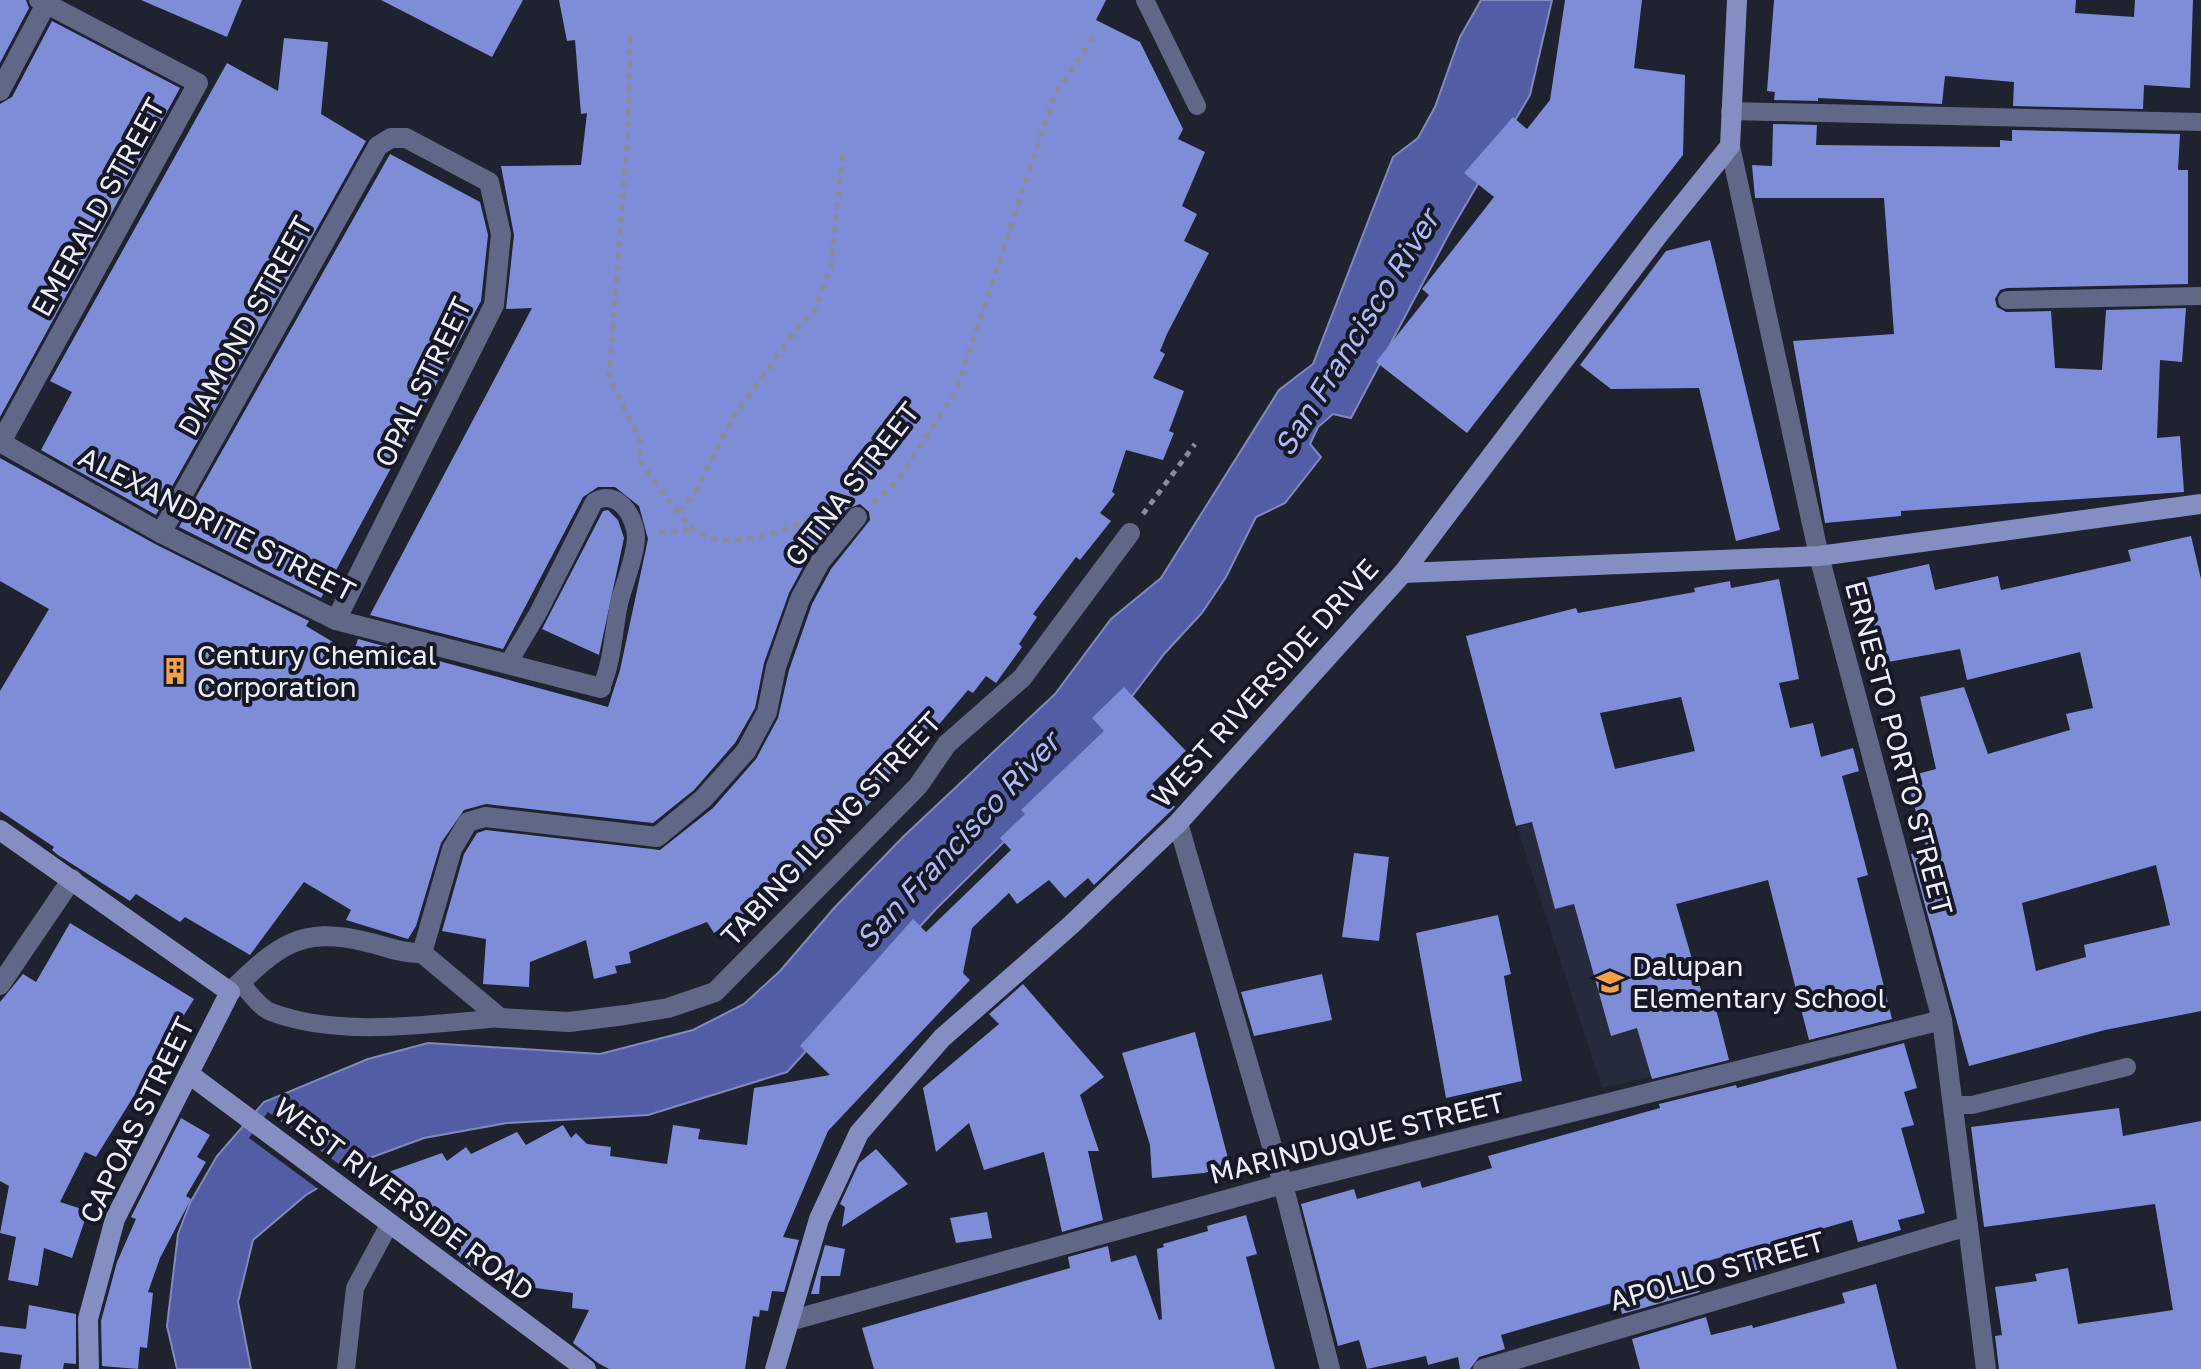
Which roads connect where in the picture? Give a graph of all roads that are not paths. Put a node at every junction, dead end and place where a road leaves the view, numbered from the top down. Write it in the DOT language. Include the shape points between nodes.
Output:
graph roads {
  1 [pos="1145,0"];
  2 [pos="1737,0"];
  3 [pos="42,2"];
  4 [pos="0,91"];
  5 [pos="1197,106"];
  6 [pos="1730,111"];
  7 [pos="2201,122"];
  8 [pos="378,146"];
  9 [pos="1730,146"];
  10 [pos="2201,296"];
  11 [pos="2007,300"];
  12 [pos="0,442"];
  13 [pos="2201,504"];
  14 [pos="857,517"];
  15 [pos="161,533"];
  16 [pos="1130,533"];
  17 [pos="1819,556"];
  18 [pos="1403,573"];
  19 [pos="336,620"];
  20 [pos="509,662"];
  21 [pos="601,688"];
  22 [pos="1178,823"];
  23 [pos="0,830"];
  24 [pos="72,879"];
  25 [pos="422,953"];
  26 [pos="0,985"];
  27 [pos="235,987"];
  28 [pos="500,1018"];
  29 [pos="1942,1020"];
  30 [pos="2127,1067"];
  31 [pos="189,1074"];
  32 [pos="1953,1105"];
  33 [pos="1283,1184"];
  34 [pos="390,1223"];
  35 [pos="1968,1226"];
  36 [pos="789,1321"];
  37 [pos="89,1369"];
  38 [pos="346,1369"];
  39 [pos="586,1369"];
  40 [pos="775,1369"];
  41 [pos="1330,1369"];
  42 [pos="1483,1369"];
  43 [pos="1986,1369"];
  1 -- 5 [label="lane"];
  2 -- 6 [label="street"];
  3 -- 4 [label="street"];
  3 -- 12 [label="street, EMERALD STREET" via="198,83"];
  6 -- 7 [label="lane"];
  6 -- 9 [label="street"];
  8 -- 15 [label="street, DIAMOND STREET"];
  8 -- 19 [label="street, OPAL STREET" via="391,138 406,138 489,182 497,204 500,248 494,305"];
  9 -- 17 [label="street, ERNESTO PORTO STREET"];
  9 -- 18 [label="street, WEST RIVERSIDE DRIVE"];
  10 -- 11 [label="lane"];
  12 -- 15 [label="street, ALEXANDRITE STREET"];
  13 -- 17 [label="street"];
  14 -- 25 [label="street, GITNA STREET" via="820,562 800,599 760,726 746,751 703,799 657,837 485,817 468,822 452,849"];
  15 -- 19 [label="street, ALEXANDRITE STREET"];
  16 -- 28 [label="street, TABING ILONG STREET" via="1022,678 947,744 918,786 715,992 668,1008 569,1022"];
  17 -- 18 [label="street"];
  17 -- 29 [label="street, ERNESTO PORTO STREET"];
  18 -- 22 [label="street, WEST RIVERSIDE DRIVE"];
  19 -- 20 [label="street, ALEXANDRITE STREET"];
  20 -- 21 [label="street, ALEXANDRITE STREET"];
  20 -- 21 [label="lane" via="594,502 620,502 636,534 616,618 613,656"];
  22 -- 33 [label="street"];
  22 -- 36 [label="street, WEST RIVERSIDE DRIVE" via="942,1038 859,1133 819,1219"];
  23 -- 24 [label="street"];
  24 -- 26 [label="street"];
  24 -- 27 [label="street"];
  25 -- 27 [label="street" via="328,934 306,936 268,956"];
  25 -- 28 [label="street"];
  27 -- 28 [label="lane" via="268,1012 327,1023 378,1028"];
  27 -- 31 [label="street, CAPOAS STREET"];
  29 -- 32 [label="street, ERNESTO PORTO STREET"];
  29 -- 33 [label="street, MARINDUQUE STREET"];
  30 -- 32 [label="lane" via="1972,1105"];
  31 -- 34 [label="street, WEST RIVERSIDE ROAD"];
  31 -- 37 [label="street, CAPOAS STREET" via="115,1219 88,1319"];
  32 -- 35 [label="street, ERNESTO PORTO STREET"];
  33 -- 36 [label="street, MARINDUQUE STREET"];
  33 -- 41 [label="street"];
  34 -- 38 [label="lane" via="355,1288"];
  34 -- 39 [label="street, WEST RIVERSIDE ROAD"];
  35 -- 42 [label="street, APOLLO STREET"];
  35 -- 43 [label="street, ERNESTO PORTO STREET"];
  36 -- 40 [label="street, WEST RIVERSIDE DRIVE"];
}
